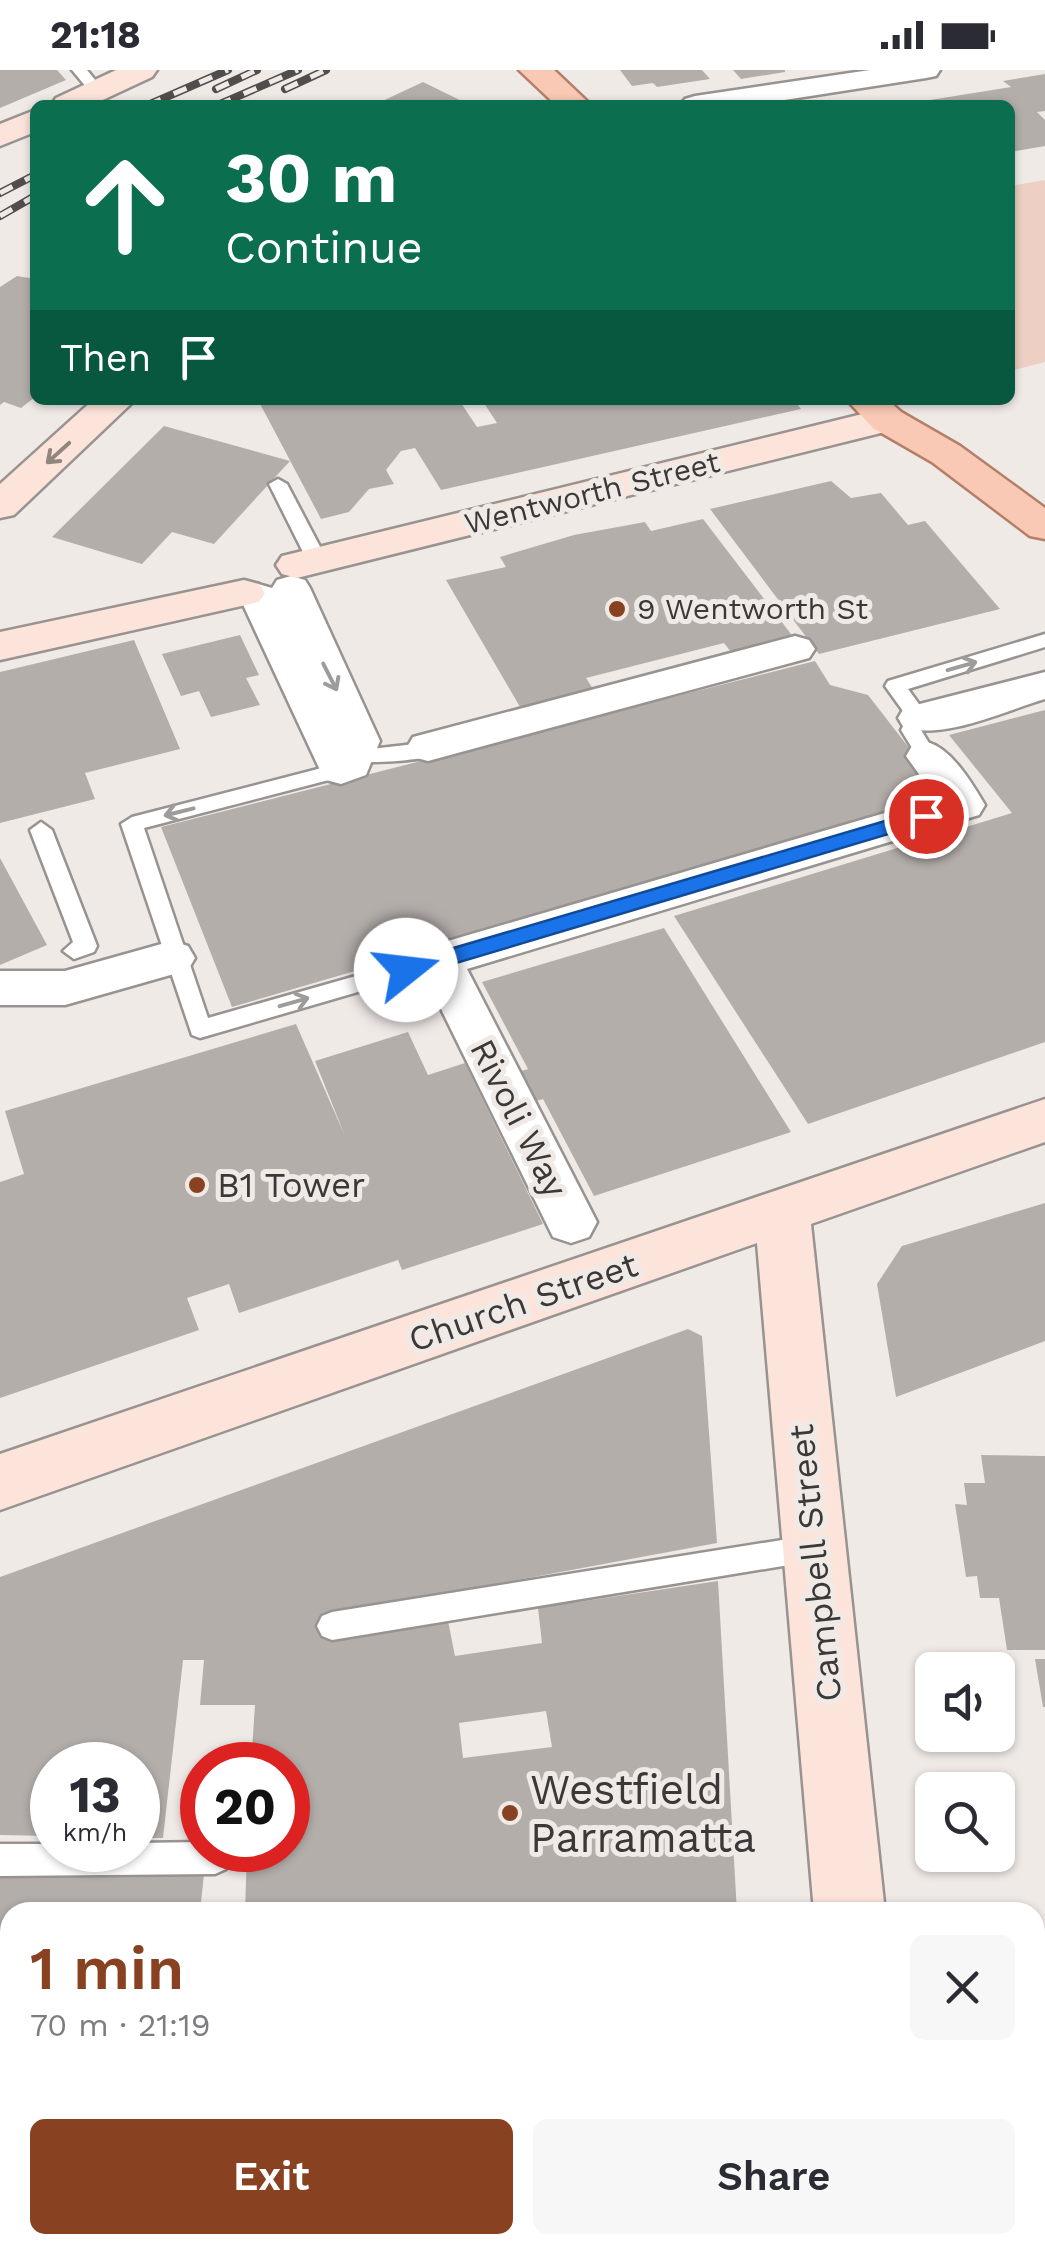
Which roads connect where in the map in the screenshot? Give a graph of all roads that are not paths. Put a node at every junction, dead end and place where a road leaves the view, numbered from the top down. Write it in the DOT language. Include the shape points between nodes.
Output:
graph roads {
  1 [pos="535,70"];
  2 [pos="926,70"];
  3 [pos="136,71"];
  4 [pos="88,80"];
  5 [pos="71,100"];
  6 [pos="569,100"];
  7 [pos="727,100"];
  8 [pos="30,122"];
  9 [pos="0,136"];
  10 [pos="111,405"];
  11 [pos="877,410"];
  12 [pos="278,484"];
  13 [pos="0,506"];
  14 [pos="1045,527"];
  15 [pos="1045,563"];
  16 [pos="274,578"];
  17 [pos="0,629"];
  18 [pos="1045,640"];
  19 [pos="0,646"];
  20 [pos="795,650"];
  21 [pos="1045,684"];
  22 [pos="923,737"];
  23 [pos="439,749"];
  24 [pos="343,759"];
  25 [pos="265,790"];
  26 [pos="227,810"];
  27 [pos="42,830"];
  28 [pos="74,951"];
  29 [pos="172,958"];
  30 [pos="440,960"];
  31 [pos="0,985"];
  32 [pos="1045,1120"];
  33 [pos="782,1213"];
  34 [pos="571,1222"];
  35 [pos="0,1482"];
  36 [pos="813,1548"];
  37 [pos="332,1626"];
  38 [pos="180,1858"];
  39 [pos="0,1860"];
  40 [pos="849,1902"];
  1 -- 6 [label="main road"];
  2 -- 7 [label="street"];
  3 -- 4 [label="street"];
  4 -- 5 [label="street"];
  8 -- 9 [label="street"];
  10 -- 13 [label="street, one-way"];
  11 -- 14 [label="main road"];
  11 -- 15 [label="main road" via="910,465 1008,543"];
  11 -- 16 [label="street, Wentworth Street"];
  12 -- 16 [label="lane"];
  16 -- 17 [label="street, Wentworth Street" via="128,600"];
  16 -- 19 [label="street, Wentworth Street"];
  16 -- 24 [label="street"];
  22 -- 18 [label="lane, one-way" via="894,686"];
  20 -- 23 [label="street"];
  21 -- 22 [label="street" via="962,710"];
  22 -- 30 [label="street" via="964,805"];
  23 -- 24 [label="lane"];
  24 -- 25 [label="lane"];
  25 -- 26 [label="lane"];
  25 -- 29 [label="lane, one-way" via="132,824 161,901"];
  27 -- 28 [label="lane" via="86,946"];
  28 -- 31 [label="street"];
  29 -- 30 [label="lane, one-way" via="200,1029"];
  29 -- 31 [label="street" via="65,988"];
  30 -- 34 [label="street, Rivoli Way"];
  32 -- 33 [label="street, Church Street"];
  33 -- 35 [label="street, Church Street"];
  33 -- 36 [label="street, Campbell Street"];
  36 -- 37 [label="lane"];
  36 -- 40 [label="street, Campbell Street"];
  38 -- 39 [label="lane"];
}
